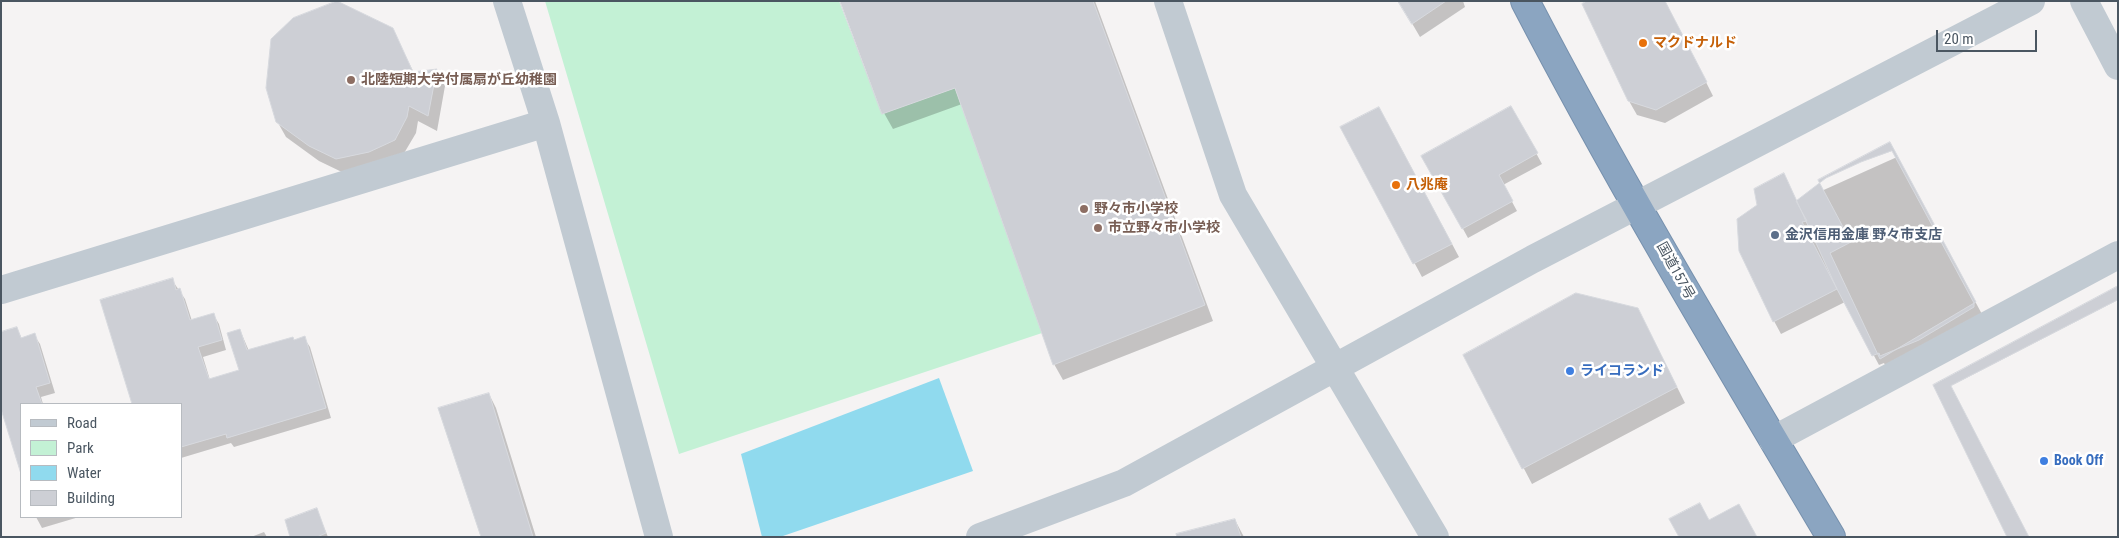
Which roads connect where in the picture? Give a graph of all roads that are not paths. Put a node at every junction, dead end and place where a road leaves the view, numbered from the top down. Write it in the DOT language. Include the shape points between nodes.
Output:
graph roads {
  1 [pos="507,1"];
  2 [pos="1168,1"];
  3 [pos="1525,1"];
  4 [pos="2031,1"];
  5 [pos="2084,1"];
  6 [pos="2118,66"];
  7 [pos="546,123"];
  8 [pos="1638,205"];
  9 [pos="2118,255"];
  10 [pos="1,290"];
  11 [pos="1336,366"];
  12 [pos="1773,440"];
  13 [pos="659,537"];
  14 [pos="980,537"];
  15 [pos="1436,537"];
  16 [pos="1831,537"];
  1 -- 7 [label="street"];
  2 -- 11 [label="street" via="1233,194"];
  3 -- 8 [label="highway, 国道157号" via="1577,102"];
  4 -- 8 [label="street"];
  5 -- 6 [label="street"];
  7 -- 10 [label="street"];
  7 -- 13 [label="street"];
  8 -- 11 [label="street"];
  8 -- 12 [label="highway, 国道157号"];
  9 -- 12 [label="street"];
  11 -- 14 [label="street" via="1124,483"];
  11 -- 15 [label="street"];
  12 -- 16 [label="highway, 国道157号"];
}
